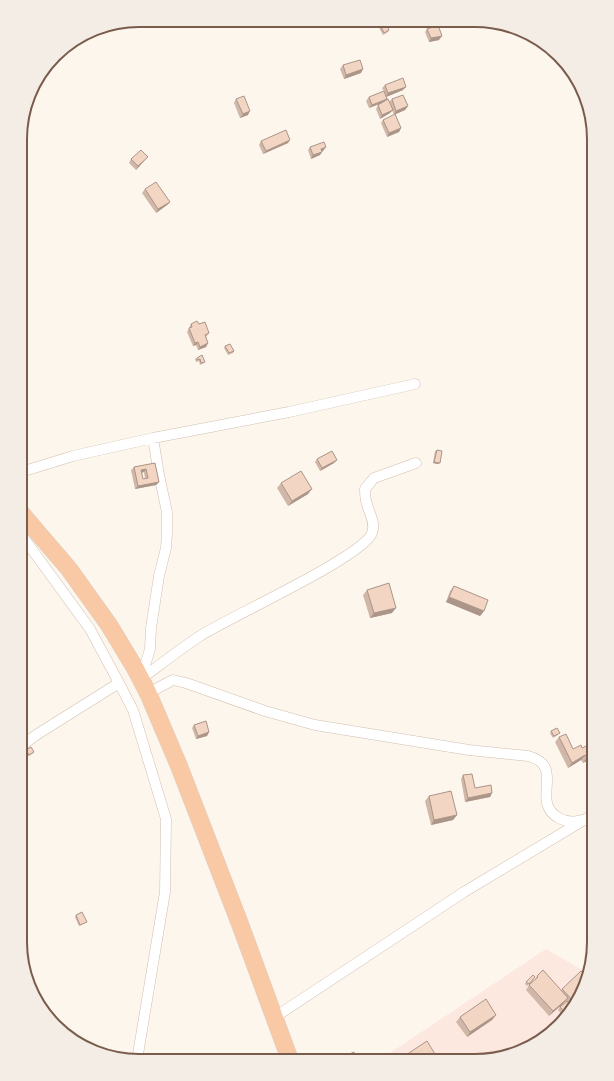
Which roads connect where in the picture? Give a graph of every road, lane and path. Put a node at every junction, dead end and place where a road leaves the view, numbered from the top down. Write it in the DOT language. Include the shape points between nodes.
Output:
graph roads {
  1 [pos="415,384"];
  2 [pos="153,438"];
  3 [pos="416,463"];
  4 [pos="27,470"];
  5 [pos="27,521"];
  6 [pos="27,543"];
  7 [pos="119,683"];
  8 [pos="144,686"];
  9 [pos="27,742"];
  10 [pos="587,818"];
  11 [pos="587,819"];
  12 [pos="275,1017"];
  13 [pos="138,1054"];
  14 [pos="288,1054"];
  1 -- 2 [label="street"];
  2 -- 4 [label="street" via="73,456"];
  2 -- 8 [label="street" via="167,512 167,533"];
  3 -- 8 [label="street" via="374,478 365,489 366,502 373,521 372,533 357,550 200,636"];
  5 -- 8 [label="highway" via="69,569 109,625"];
  6 -- 7 [label="street" via="90,629"];
  7 -- 9 [label="street"];
  7 -- 13 [label="street" via="133,710 166,818 165,892"];
  8 -- 10 [label="street" via="173,680 314,725 536,758 546,768 548,777 545,799 550,811 570,822"];
  8 -- 12 [label="highway" via="179,766"];
  11 -- 12 [label="street" via="464,892"];
  12 -- 14 [label="highway"];
}
